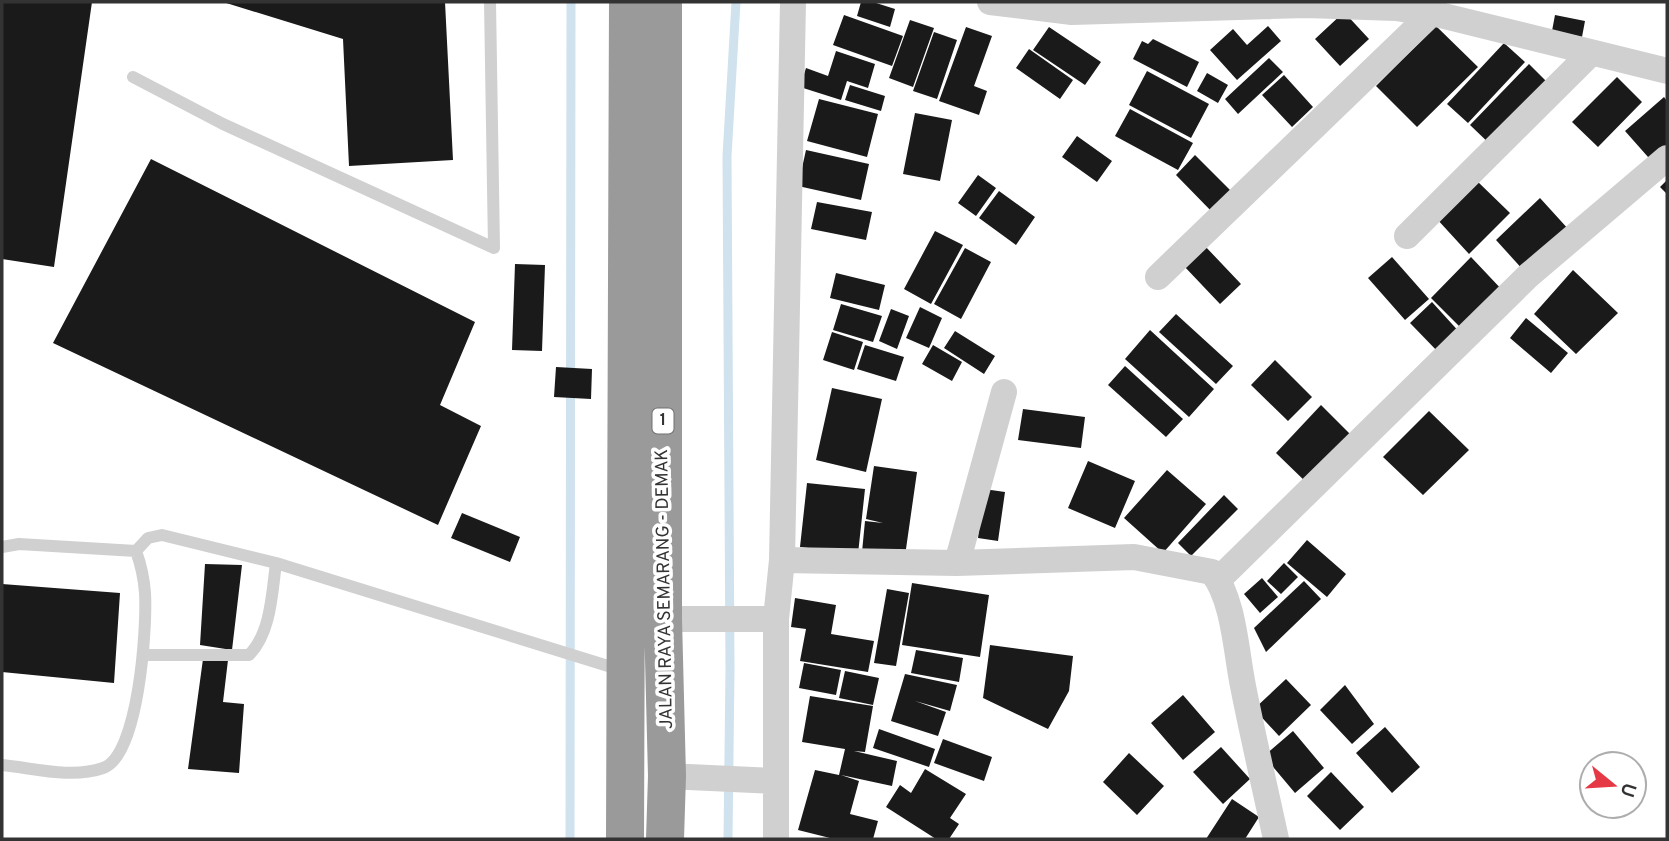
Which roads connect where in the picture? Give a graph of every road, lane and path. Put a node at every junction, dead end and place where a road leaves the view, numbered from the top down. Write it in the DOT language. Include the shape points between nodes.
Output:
graph roads {
  1 [pos="490,2"];
  2 [pos="628,2"];
  3 [pos="663,2"];
  4 [pos="793,2"];
  5 [pos="990,2"];
  6 [pos="1431,14"];
  7 [pos="1590,54"];
  8 [pos="1667,71"];
  9 [pos="133,77"];
  10 [pos="1667,158"];
  11 [pos="1407,236"];
  12 [pos="1157,277"];
  13 [pos="1004,391"];
  14 [pos="2,547"];
  15 [pos="136,551"];
  16 [pos="782,561"];
  17 [pos="957,563"];
  18 [pos="276,564"];
  19 [pos="1218,580"];
  20 [pos="676,620"];
  21 [pos="770,620"];
  22 [pos="143,655"];
  23 [pos="626,672"];
  24 [pos="2,765"];
  25 [pos="675,777"];
  26 [pos="765,781"];
  27 [pos="625,839"];
  28 [pos="665,839"];
  29 [pos="776,839"];
  30 [pos="1276,839"];
  1 -- 9 [label="lane" via="494,248 223,124"];
  2 -- 23 [label="highway, JALAN RAYA SEMARANG - DEMAK / 1"];
  3 -- 20 [label="highway, JALAN RAYA SEMARANG - DEMAK / 1"];
  4 -- 16 [label="street"];
  5 -- 6 [label="street" via="1072,12 1306,5"];
  6 -- 7 [label="street"];
  6 -- 12 [label="street"];
  7 -- 8 [label="street"];
  7 -- 11 [label="street"];
  10 -- 19 [label="street" via="1529,275"];
  13 -- 17 [label="street"];
  14 -- 15 [label="lane" via="19,544"];
  15 -- 18 [label="lane" via="148,538 162,535"];
  15 -- 22 [label="lane" via="145,594"];
  16 -- 17 [label="street"];
  16 -- 21 [label="street"];
  17 -- 19 [label="street" via="1135,557 1212,572"];
  18 -- 22 [label="lane" via="264,627 249,654"];
  18 -- 23 [label="lane"];
  19 -- 30 [label="street" via="1230,616"];
  20 -- 21 [label="street"];
  20 -- 25 [label="highway, JALAN RAYA SEMARANG - DEMAK / 1"];
  21 -- 26 [label="street"];
  22 -- 24 [label="lane" via="128,737 121,754 104,768 71,773"];
  23 -- 27 [label="highway, JALAN RAYA SEMARANG - DEMAK / 1"];
  25 -- 26 [label="street"];
  25 -- 28 [label="highway, JALAN RAYA SEMARANG - DEMAK / 1"];
  26 -- 29 [label="street"];
}
